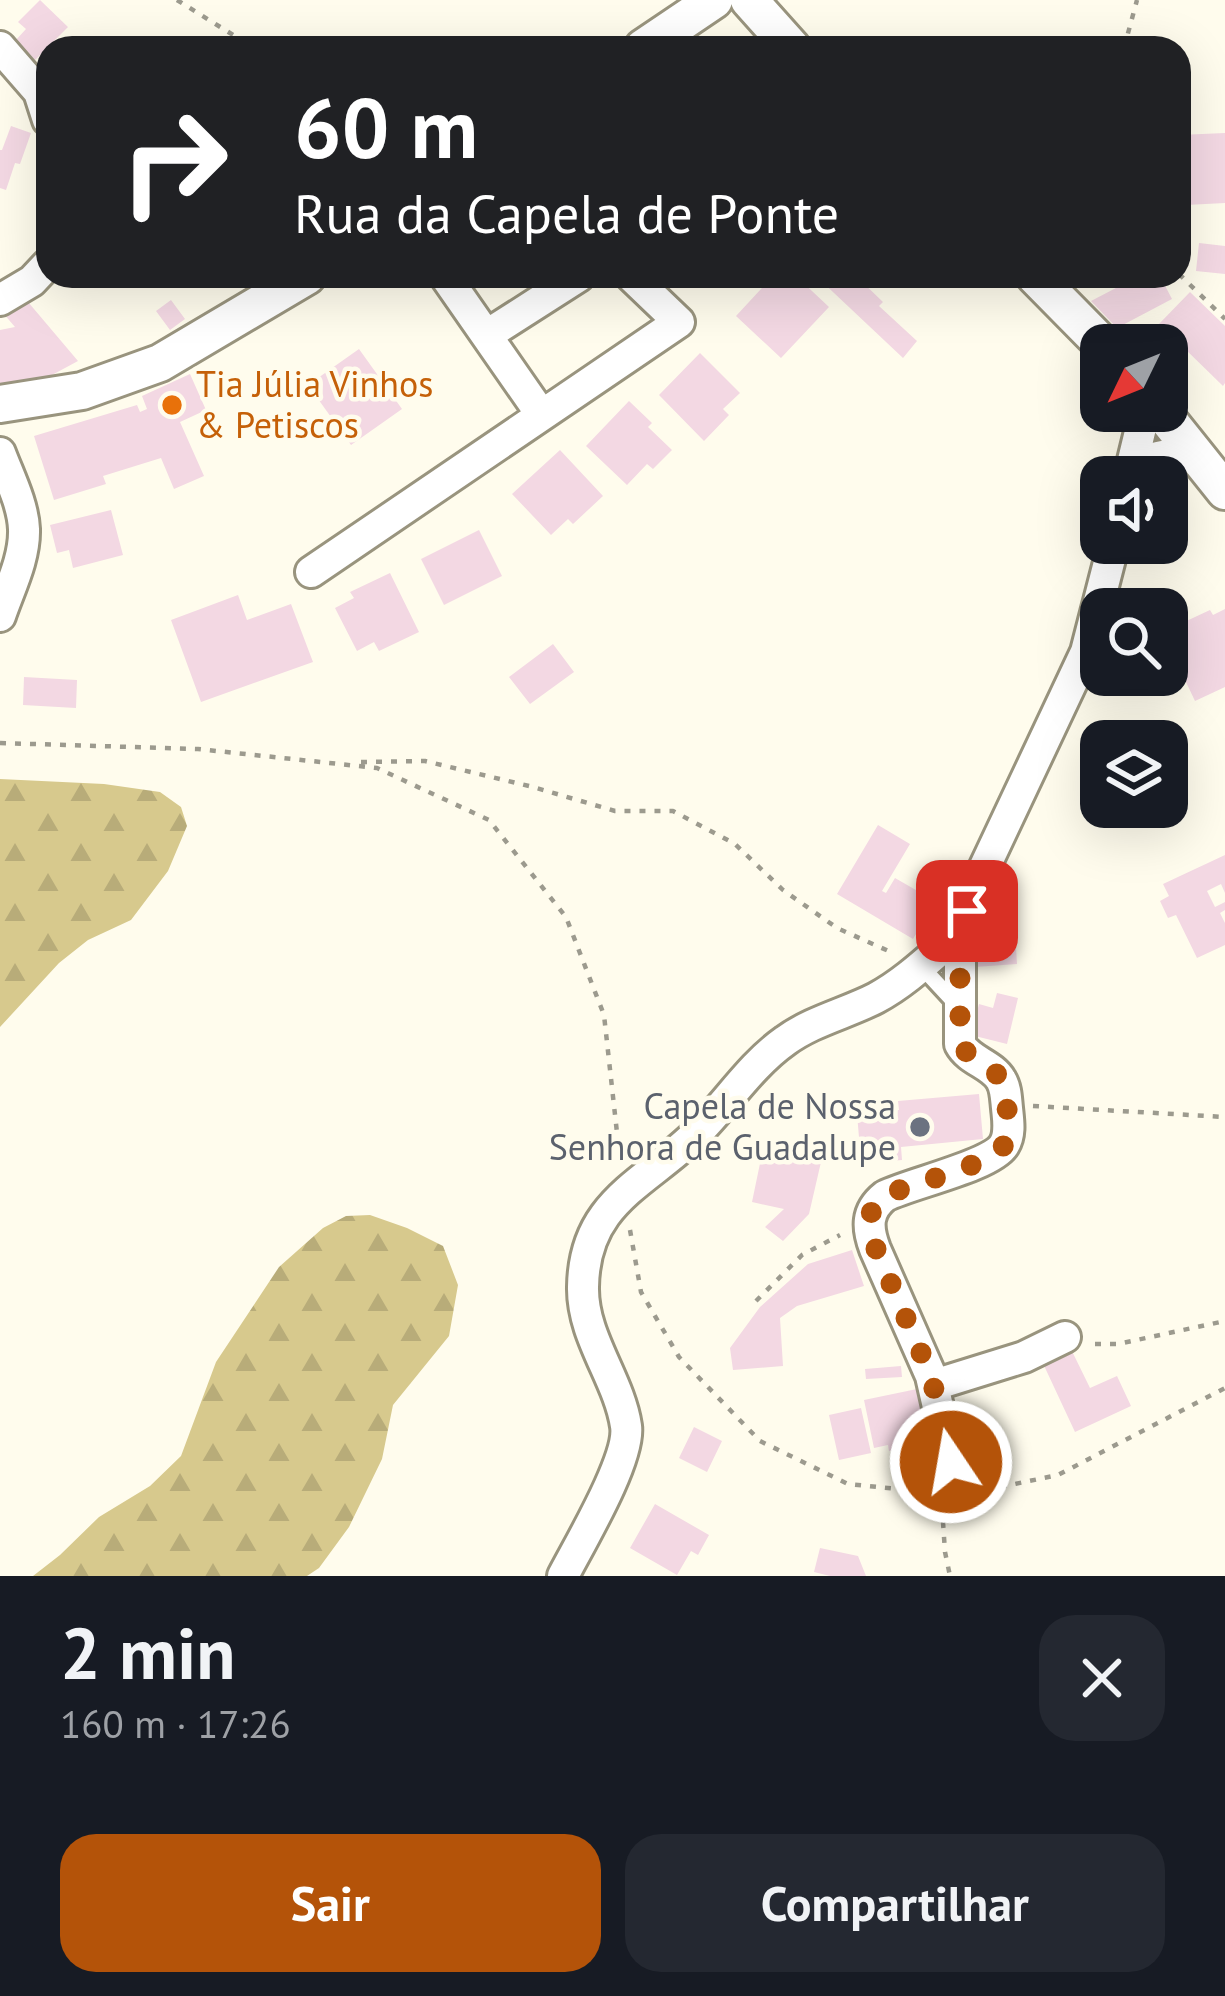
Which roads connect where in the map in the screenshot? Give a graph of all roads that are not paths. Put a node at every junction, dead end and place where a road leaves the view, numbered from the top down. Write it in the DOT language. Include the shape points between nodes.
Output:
graph roads {
  1 [pos="714,0"];
  2 [pos="749,0"];
  3 [pos="661,36"];
  4 [pos="781,36"];
  5 [pos="0,47"];
  6 [pos="36,89"];
  7 [pos="36,277"];
  8 [pos="287,288"];
  9 [pos="454,288"];
  10 [pos="561,288"];
  11 [pos="644,288"];
  12 [pos="1047,288"];
  13 [pos="0,300"];
  14 [pos="1082,324"];
  15 [pos="487,335"];
  16 [pos="0,404"];
  17 [pos="541,414"];
  18 [pos="1180,432"];
  19 [pos="0,453"];
  20 [pos="1213,468"];
  21 [pos="1109,564"];
  22 [pos="311,572"];
  23 [pos="0,616"];
  24 [pos="962,931"];
  25 [pos="920,965"];
  26 [pos="959,1007"];
  27 [pos="1065,1337"];
  28 [pos="934,1385"];
  29 [pos="950,1495"];
  30 [pos="563,1576"];
  1 -- 3 [label="street"];
  2 -- 4 [label="street"];
  5 -- 6 [label="street"];
  7 -- 13 [label="street"];
  8 -- 16 [label="street" via="160,363 82,391"];
  9 -- 15 [label="street"];
  10 -- 15 [label="street"];
  11 -- 17 [label="street" via="679,322"];
  12 -- 14 [label="street"];
  15 -- 17 [label="street"];
  17 -- 22 [label="street"];
  18 -- 20 [label="street"];
  19 -- 23 [label="street" via="24,535"];
  21 -- 24 [label="street" via="1086,652"];
  24 -- 25 [label="street"];
  24 -- 26 [label="street"];
  25 -- 26 [label="lane"];
  25 -- 30 [label="street" via="878,997 774,1049 603,1217 583,1298 626,1441"];
  26 -- 28 [label="street" via="962,1049 1004,1086 1007,1138 995,1154 894,1191 873,1213 875,1249"];
  27 -- 28 [label="street"];
  28 -- 29 [label="street"];
}
